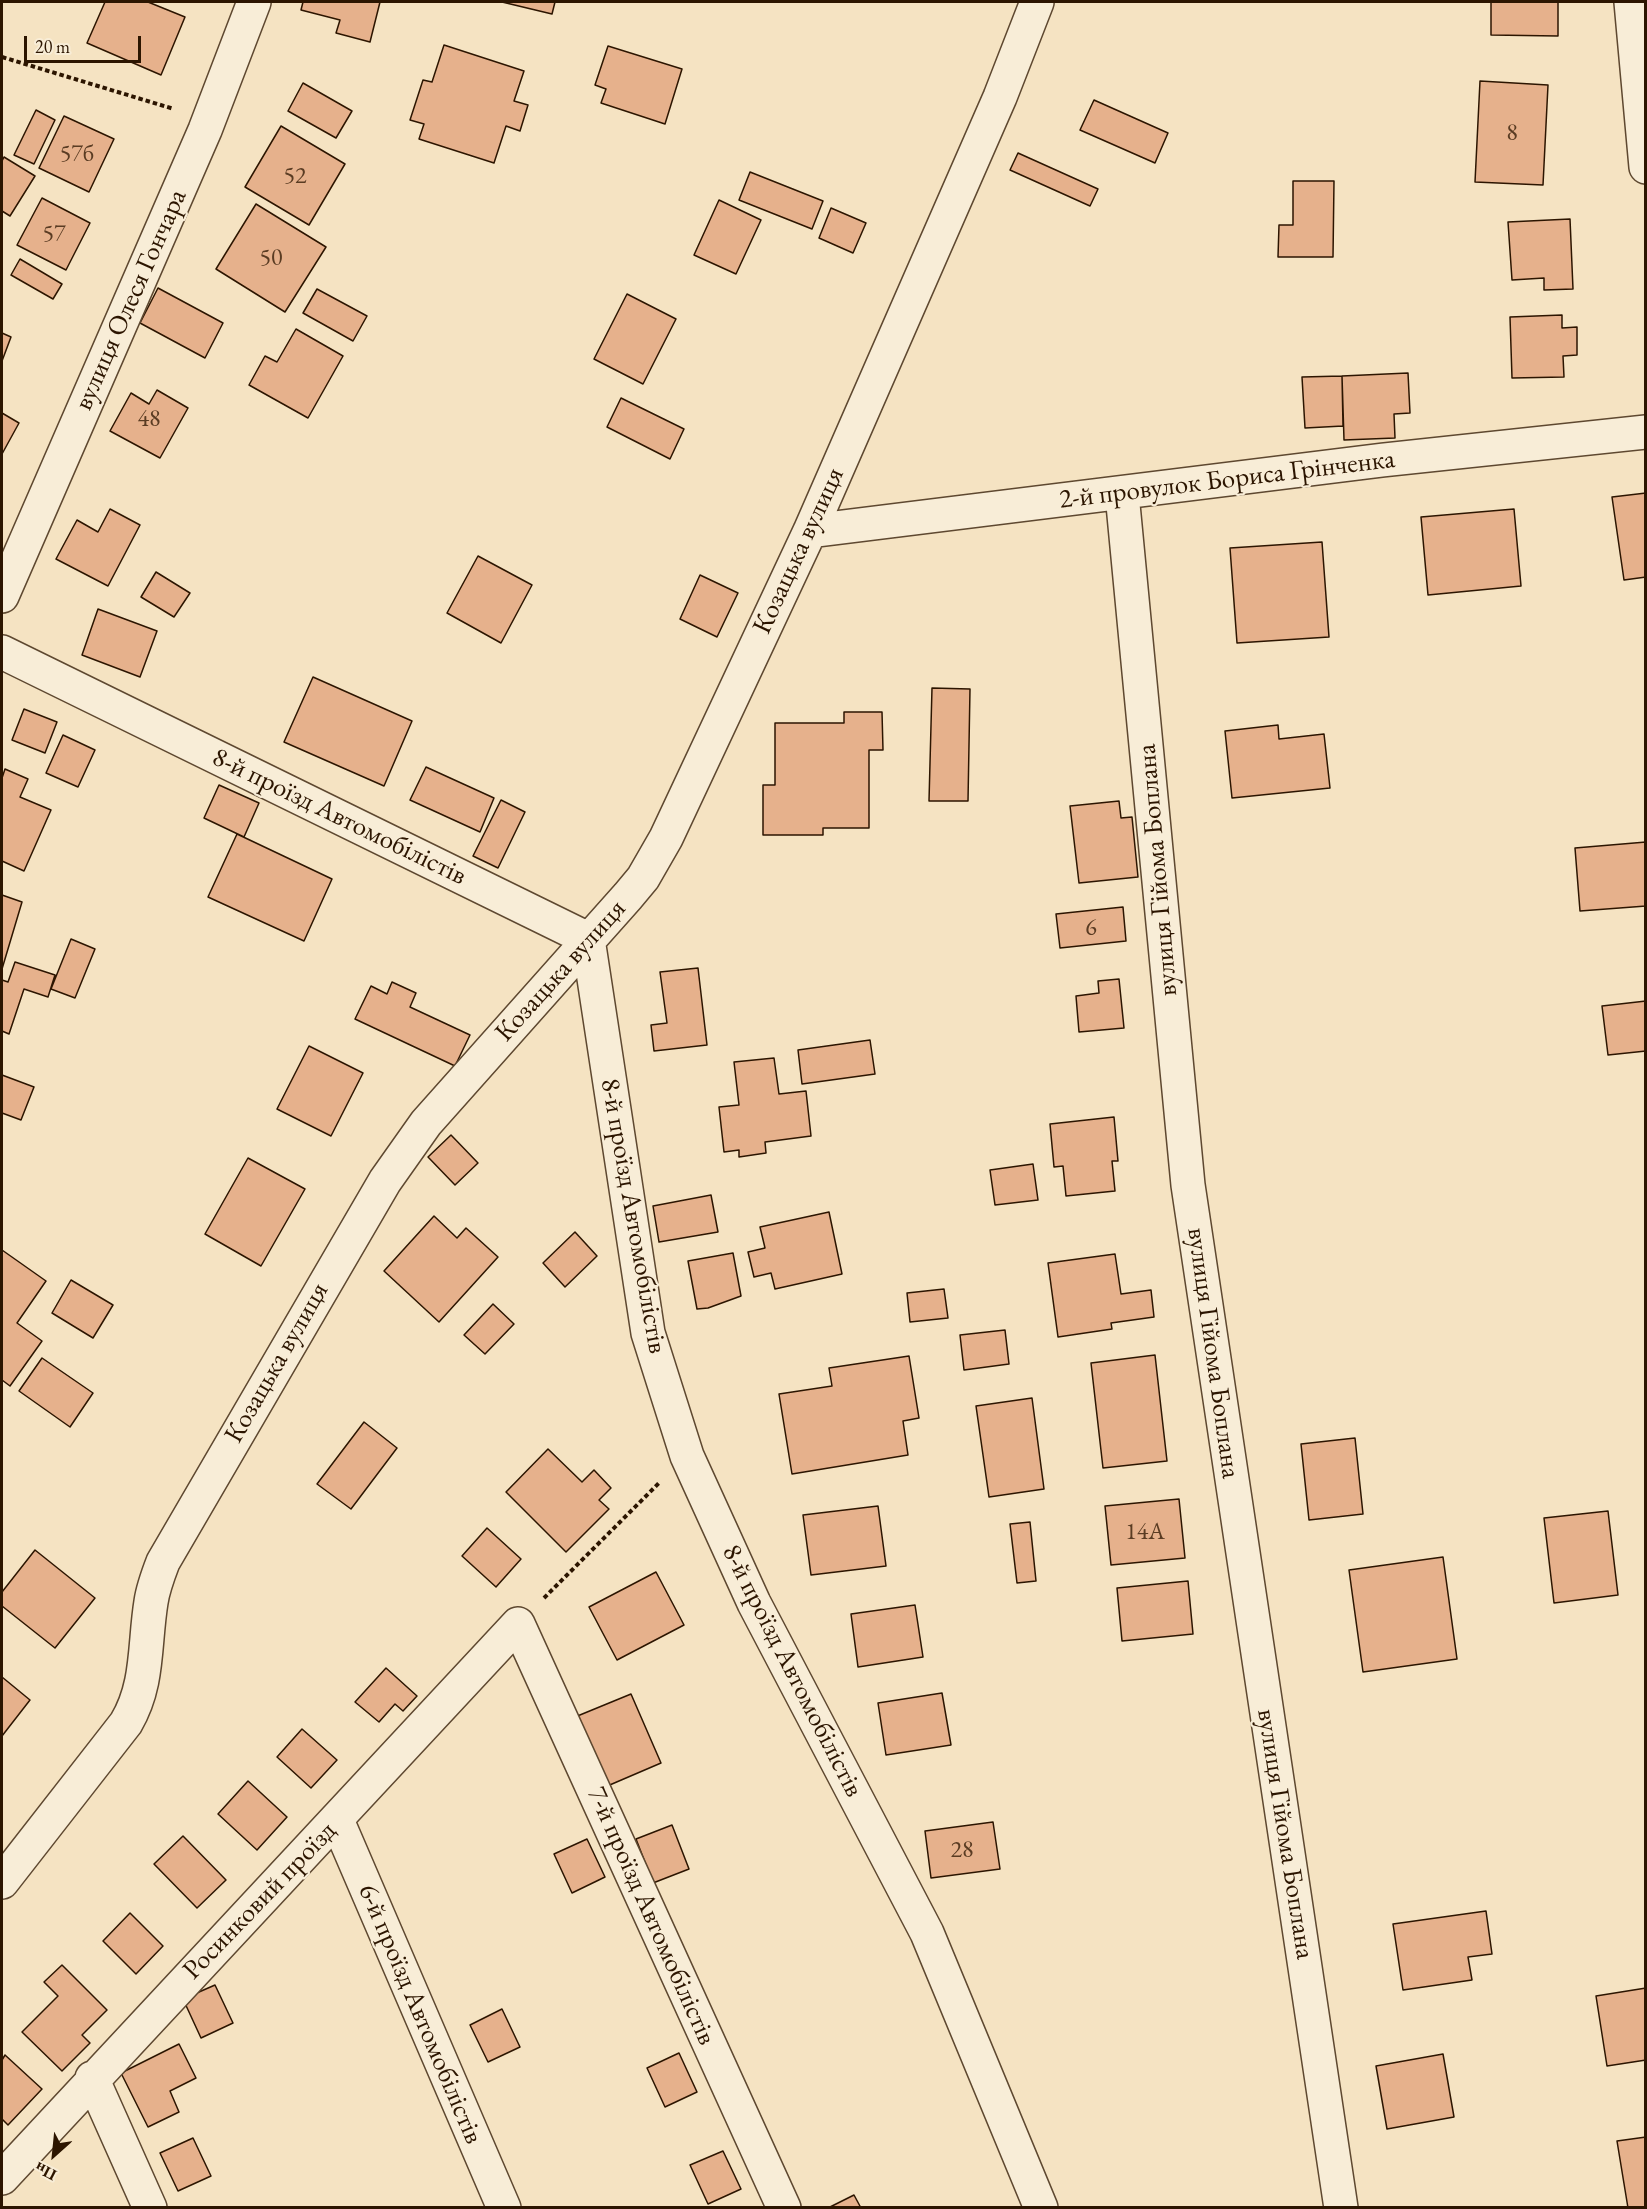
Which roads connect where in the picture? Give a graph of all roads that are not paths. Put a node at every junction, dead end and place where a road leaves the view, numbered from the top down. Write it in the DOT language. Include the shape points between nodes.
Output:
graph roads {
  1 [pos="254,2"];
  2 [pos="1037,2"];
  3 [pos="1631,2"];
  4 [pos="1646,167"];
  5 [pos="1646,432"];
  6 [pos="1122,494"];
  7 [pos="810,531"];
  8 [pos="2,596"];
  9 [pos="2,652"];
  10 [pos="588,939"];
  11 [pos="518,1624"];
  12 [pos="337,1820"];
  13 [pos="2,1882"];
  14 [pos="92,2078"];
  15 [pos="2,2178"];
  16 [pos="150,2208"];
  17 [pos="504,2208"];
  18 [pos="784,2208"];
  19 [pos="1041,2208"];
  20 [pos="1341,2208"];
  1 -- 8 [label="street, вулиця Олеся Гончара" via="209,120"];
  2 -- 7 [label="street, Козацька вулиця" via="1000,97"];
  3 -- 4 [label="street"];
  5 -- 6 [label="street, 2-й провулок Бориса Грінченка" via="1383,460"];
  6 -- 7 [label="street, 2-й провулок Бориса Грінченка"];
  6 -- 20 [label="street, вулиця Гійома Боплана" via="1188,1185"];
  7 -- 10 [label="street, Козацька вулиця" via="666,838 643,878"];
  9 -- 10 [label="street, 8-й проїзд Автомобілістів"];
  10 -- 13 [label="street, Козацька вулиця" via="426,1123 385,1181 163,1562 151,1601 145,1674 136,1706"];
  10 -- 19 [label="street, 8-й проїзд Автомобілістів" via="648,1333 687,1456 754,1603 927,1933"];
  11 -- 12 [label="street, Росинковий проїзд"];
  11 -- 18 [label="street, 7-й проїзд Автомобілістів"];
  12 -- 14 [label="street, Росинковий проїзд"];
  12 -- 17 [label="street, 6-й проїзд Автомобілістів"];
  14 -- 15 [label="street, Росинковий проїзд"];
  14 -- 16 [label="street"];
}
